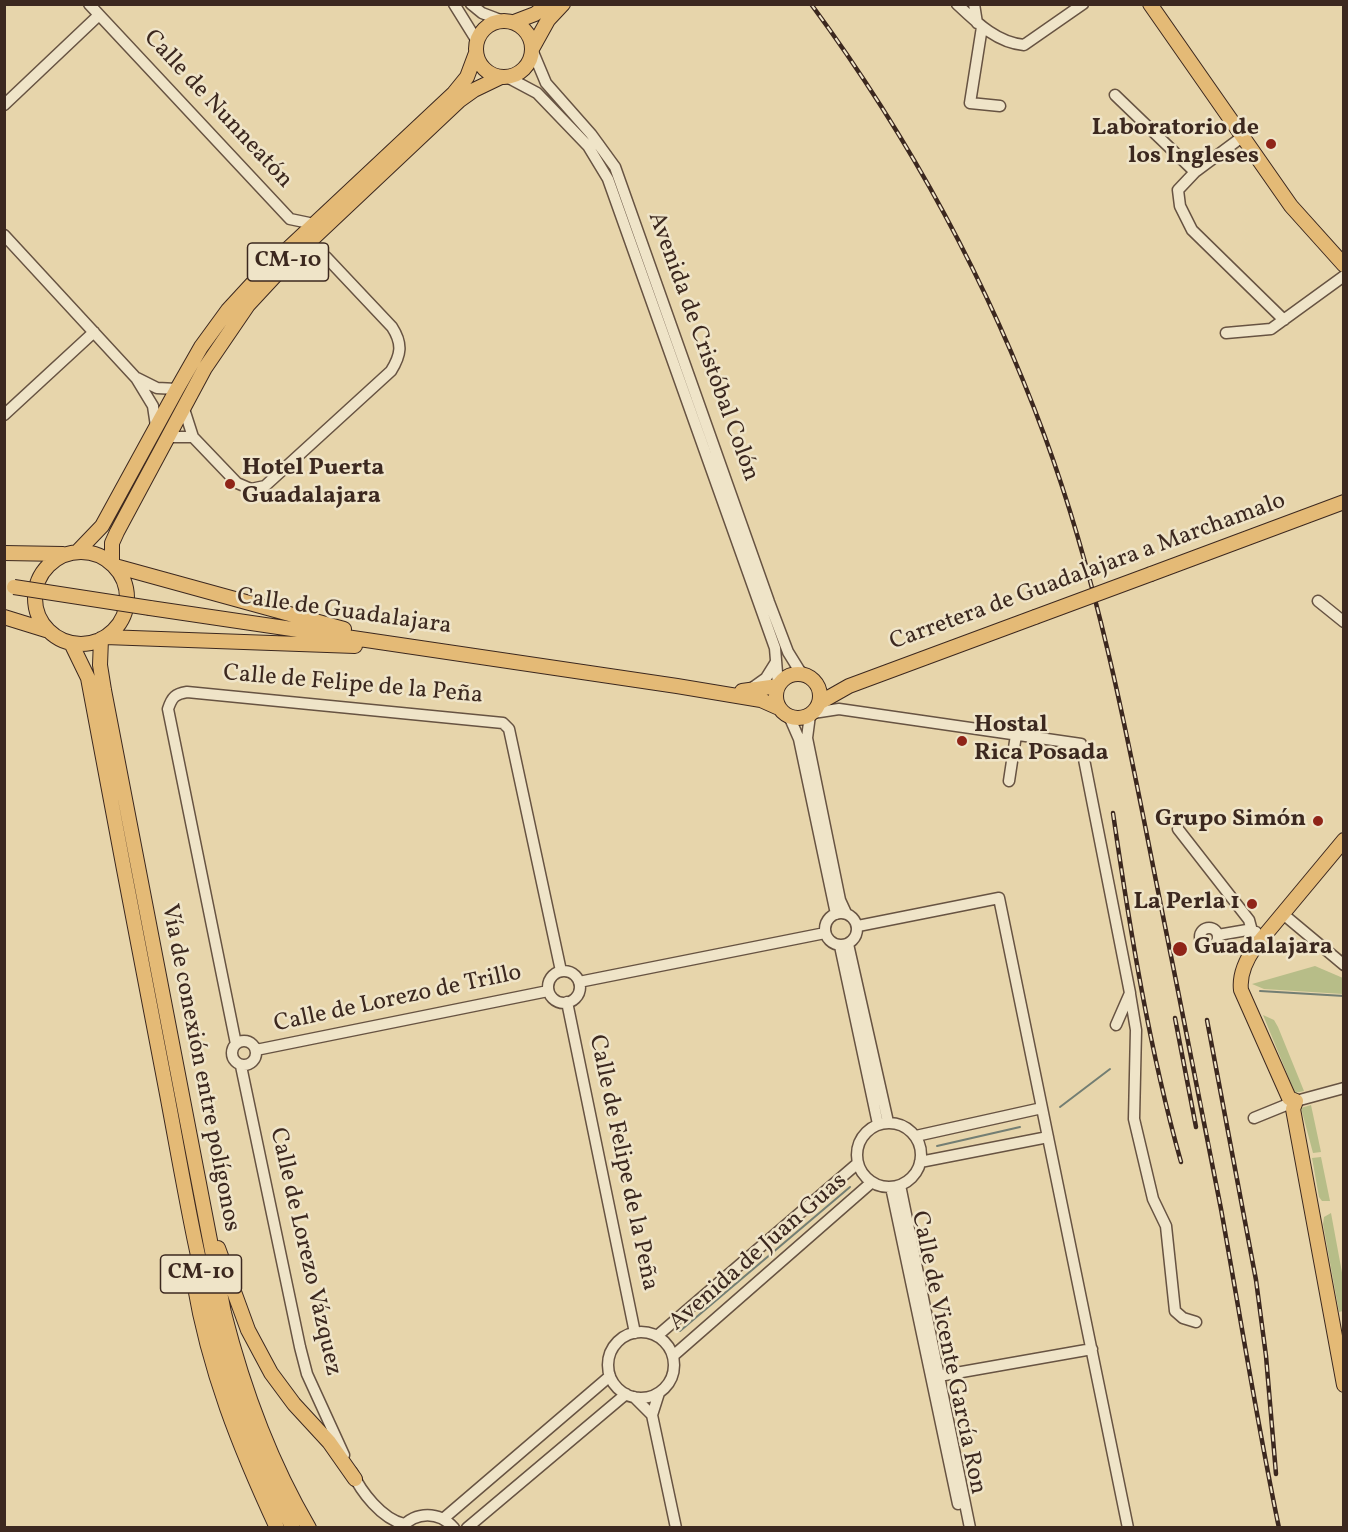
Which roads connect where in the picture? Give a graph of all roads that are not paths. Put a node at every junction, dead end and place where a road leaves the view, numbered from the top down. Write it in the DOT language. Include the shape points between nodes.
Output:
graph roads {
  1 [pos="89,4"];
  2 [pos="454,4"];
  3 [pos="471,4"];
  4 [pos="548,4"];
  5 [pos="563,4"];
  6 [pos="957,4"];
  7 [pos="974,4"];
  8 [pos="1083,4"];
  9 [pos="1150,4"];
  10 [pos="99,15"];
  11 [pos="508,22"];
  12 [pos="979,25"];
  13 [pos="476,47"];
  14 [pos="533,49"];
  15 [pos="504,77"];
  16 [pos="1115,96"];
  17 [pos="4,105"];
  18 [pos="1000,106"];
  19 [pos="1242,137"];
  20 [pos="1195,172"];
  21 [pos="290,219"];
  22 [pos="317,228"];
  23 [pos="4,235"];
  24 [pos="298,246"];
  25 [pos="326,256"];
  26 [pos="1344,265"];
  27 [pos="1344,276"];
  28 [pos="1284,320"];
  29 [pos="94,332"];
  30 [pos="1226,333"];
  31 [pos="136,378"];
  32 [pos="177,389"];
  33 [pos="184,409"];
  34 [pos="4,415"];
  35 [pos="156,426"];
  36 [pos="169,437"];
  37 [pos="193,437"];
  38 [pos="1344,502"];
  39 [pos="71,553"];
  40 [pos="4,554"];
  41 [pos="114,565"];
  42 [pos="9,587"];
  43 [pos="1318,601"];
  44 [pos="4,616"];
  45 [pos="1344,622"];
  46 [pos="46,630"];
  47 [pos="103,638"];
  48 [pos="127,639"];
  49 [pos="70,643"];
  50 [pos="449,651"];
  51 [pos="520,662"];
  52 [pos="776,662"];
  53 [pos="100,665"];
  54 [pos="801,673"];
  55 [pos="677,686"];
  56 [pos="778,686"];
  57 [pos="747,691"];
  58 [pos="817,703"];
  59 [pos="784,712"];
  60 [pos="1016,735"];
  61 [pos="1009,781"];
  62 [pos="1178,829"];
  63 [pos="1344,840"];
  64 [pos="841,913"];
  65 [pos="1283,914"];
  66 [pos="858,926"];
  67 [pos="825,933"];
  68 [pos="1258,934"];
  69 [pos="1218,936"];
  70 [pos="844,945"];
  71 [pos="1344,950"];
  72 [pos="1340,963"];
  73 [pos="561,971"];
  74 [pos="579,982"];
  75 [pos="548,991"];
  76 [pos="1130,993"];
  77 [pos="567,1002"];
  78 [pos="150,1007"];
  79 [pos="165,1008"];
  80 [pos="1116,1025"];
  81 [pos="236,1044"];
  82 [pos="256,1050"];
  83 [pos="242,1066"];
  84 [pos="1344,1088"];
  85 [pos="1291,1104"];
  86 [pos="1042,1108"];
  87 [pos="1254,1118"];
  88 [pos="883,1123"];
  89 [pos="916,1136"];
  90 [pos="1048,1137"];
  91 [pos="920,1162"];
  92 [pos="858,1163"];
  93 [pos="872,1182"];
  94 [pos="895,1186"];
  95 [pos="1196,1322"];
  96 [pos="635,1333"];
  97 [pos="657,1336"];
  98 [pos="1092,1349"];
  99 [pos="673,1356"];
  100 [pos="610,1376"];
  101 [pos="939,1376"];
  102 [pos="1344,1384"];
  103 [pos="658,1393"];
  104 [pos="630,1396"];
  105 [pos="652,1415"];
  106 [pos="355,1479"];
  107 [pos="443,1519"];
  108 [pos="403,1526"];
  109 [pos="277,1527"];
  110 [pos="293,1527"];
  111 [pos="309,1527"];
  112 [pos="454,1527"];
  113 [pos="467,1527"];
  114 [pos="676,1527"];
  115 [pos="963,1527"];
  116 [pos="970,1527"];
  117 [pos="1128,1527"];
  1 -- 10 [label="street, Calle de Nunneatón"];
  2 -- 13 [label="street"];
  3 -- 11 [label="street" via="482,13"];
  4 -- 11 [label="main road, CM-10" via="535,14"];
  5 -- 14 [label="main road, CM-10" via="548,20"];
  6 -- 12 [label="street"];
  7 -- 12 [label="street"];
  8 -- 12 [label="street" via="1024,45 1014,44"];
  9 -- 19 [label="main road"];
  10 -- 17 [label="street"];
  10 -- 21 [label="street, Calle de Nunneatón"];
  11 -- 13 [label="main road, CM-10" via="489,27"];
  11 -- 14 [label="main road" via="526,32"];
  12 -- 18 [label="street" via="970,104"];
  13 -- 15 [label="main road" via="478,61 488,73"];
  13 -- 22 [label="main road, CM-10" via="467,77 454,93"];
  14 -- 15 [label="main road, CM-10" via="524,69"];
  14 -- 54 [label="street, Avenida de Cristóbal Colón" via="546,83 615,167 788,652"];
  15 -- 22 [label="main road, CM-10" via="467,95"];
  15 -- 52 [label="street, Avenida de Cristóbal Colón" via="537,93 588,146 609,179 775,648"];
  16 -- 20 [label="street"];
  19 -- 20 [label="street"];
  19 -- 26 [label="main road" via="1297,214"];
  20 -- 28 [label="street" via="1176,187 1192,230"];
  21 -- 22 [label="street, Calle de Nunneatón"];
  21 -- 24 [label="street, Calle de Nunneatón"];
  22 -- 24 [label="main road, CM-10"];
  22 -- 25 [label="street"];
  23 -- 29 [label="street"];
  24 -- 25 [label="street"];
  24 -- 32 [label="main road, CM-10" via="228,310"];
  24 -- 33 [label="main road, CM-10" via="236,320"];
  25 -- 37 [label="street" via="399,338 400,356 391,371 265,486 251,489 237,483"];
  27 -- 28 [label="street"];
  28 -- 30 [label="street" via="1271,329"];
  29 -- 31 [label="street"];
  29 -- 34 [label="street"];
  31 -- 32 [label="street" via="157,388"];
  31 -- 35 [label="street" via="153,406"];
  32 -- 35 [label="main road, CM-10"];
  33 -- 36 [label="main road, CM-10"];
  33 -- 37 [label="street"];
  35 -- 39 [label="main road, CM-10" via="102,526"];
  36 -- 37 [label="street"];
  36 -- 41 [label="main road, CM-10" via="114,538"];
  38 -- 58 [label="main road, Carretera de Guadalajara a Marchamalo, bridge" via="849,686"];
  39 -- 40 [label="main road"];
  39 -- 41 [label="main road" via="99,555"];
  39 -- 46 [label="main road, CM-10" via="47,567 36,585 37,615"];
  41 -- 47 [label="main road" via="127,590 127,604 116,628"];
  41 -- 51 [label="main road" via="349,630 491,652"];
  42 -- 50 [label="main road, Calle de Guadalajara, bridge"];
  43 -- 45 [label="street"];
  44 -- 46 [label="main road"];
  46 -- 49 [label="main road"];
  47 -- 48 [label="main road"];
  47 -- 49 [label="main road" via="86,644"];
  47 -- 53 [label="main road, Vía de conexión entre polígonos / CM-10"];
  48 -- 50 [label="main road"];
  48 -- 53 [label="main road" via="114,644"];
  49 -- 78 [label="main road, Vía de conexión entre polígonos / CM-10" via="88,678"];
  50 -- 51 [label="main road, Calle de Guadalajara"];
  51 -- 55 [label="main road, Calle de Guadalajara"];
  52 -- 56 [label="street, Avenida de Cristóbal Colón"];
  52 -- 57 [label="street" via="766,678"];
  53 -- 79 [label="main road, Vía de conexión entre polígonos / CM-10"];
  54 -- 56 [label="main road" via="788,676"];
  54 -- 58 [label="main road" via="811,677"];
  55 -- 57 [label="main road, Calle de Guadalajara"];
  55 -- 59 [label="main road, Calle de Guadalajara" via="761,700"];
  56 -- 57 [label="main road, Calle de Guadalajara"];
  56 -- 59 [label="main road" via="776,696"];
  58 -- 59 [label="main road" via="799,718"];
  58 -- 60 [label="street"];
  58 -- 64 [label="street" via="807,738"];
  59 -- 64 [label="street" via="796,728"];
  60 -- 61 [label="street"];
  60 -- 76 [label="street" via="1082,744"];
  62 -- 68 [label="street"];
  63 -- 65 [label="main road"];
  64 -- 66 [label="street" via="854,918"];
  64 -- 67 [label="street" via="826,924"];
  65 -- 68 [label="main road"];
  65 -- 72 [label="street"];
  66 -- 70 [label="street" via="855,939"];
  66 -- 86 [label="street" via="999,898"];
  67 -- 70 [label="street" via="831,942"];
  67 -- 74 [label="street"];
  68 -- 69 [label="street"];
  68 -- 85 [label="main road" via="1245,965 1241,990"];
  70 -- 88 [label="street"];
  71 -- 72 [label="street"];
  73 -- 74 [label="street" via="571,972"];
  73 -- 75 [label="street" via="552,976"];
  73 -- 81 [label="street, Calle de Felipe de la Peña" via="509,729 503,723 187,692 171,698 168,709"];
  74 -- 77 [label="street" via="577,996"];
  75 -- 77 [label="street" via="554,1000"];
  75 -- 82 [label="street, Calle de Lorezo de Trillo"];
  76 -- 80 [label="street"];
  76 -- 95 [label="street" via="1137,1030 1134,1119 1153,1199 1166,1227 1175,1311"];
  77 -- 96 [label="street, Calle de Felipe de la Peña"];
  78 -- 109 [label="main road, CM-10" via="154,1061 210,1360 238,1441"];
  78 -- 110 [label="main road, Vía de conexión entre polígonos / CM-10" via="200,1269 221,1356 247,1431"];
  79 -- 106 [label="main road, CM-10" via="215,1239 237,1305 270,1373"];
  79 -- 111 [label="main road, Vía de conexión entre polígonos / CM-10" via="215,1276 234,1350 267,1445"];
  81 -- 82 [label="street" via="246,1041"];
  81 -- 83 [label="street" via="232,1056"];
  82 -- 83 [label="street" via="254,1060"];
  83 -- 106 [label="street, Calle de Lorezo Vázquez" via="305,1368"];
  84 -- 85 [label="street"];
  85 -- 87 [label="street"];
  85 -- 102 [label="main road"];
  86 -- 89 [label="street"];
  86 -- 90 [label="street"];
  88 -- 89 [label="street" via="901,1124"];
  88 -- 92 [label="street" via="864,1133 859,1141"];
  89 -- 91 [label="street" via="921,1146"];
  90 -- 91 [label="street"];
  90 -- 98 [label="street"];
  91 -- 94 [label="street" via="914,1176"];
  92 -- 93 [label="street" via="860,1171"];
  92 -- 97 [label="street, Avenida de Juan Guas"];
  93 -- 94 [label="street"];
  93 -- 99 [label="street, Avenida de Juan Guas"];
  94 -- 101 [label="street"];
  94 -- 115 [label="street, Calle de Vicente García Ron"];
  96 -- 97 [label="street"];
  96 -- 100 [label="street" via="615,1345 608,1365"];
  97 -- 99 [label="street"];
  98 -- 101 [label="street"];
  98 -- 117 [label="street"];
  99 -- 103 [label="street" via="671,1380"];
  100 -- 104 [label="street"];
  100 -- 107 [label="street"];
  101 -- 116 [label="street"];
  103 -- 104 [label="street" via="644,1398"];
  103 -- 105 [label="street"];
  104 -- 105 [label="street"];
  104 -- 113 [label="street"];
  105 -- 114 [label="street"];
  106 -- 108 [label="street, Calle de Lorezo Vázquez" via="388,1517"];
  107 -- 108 [label="street" via="426,1515"];
  107 -- 112 [label="street"];
}
